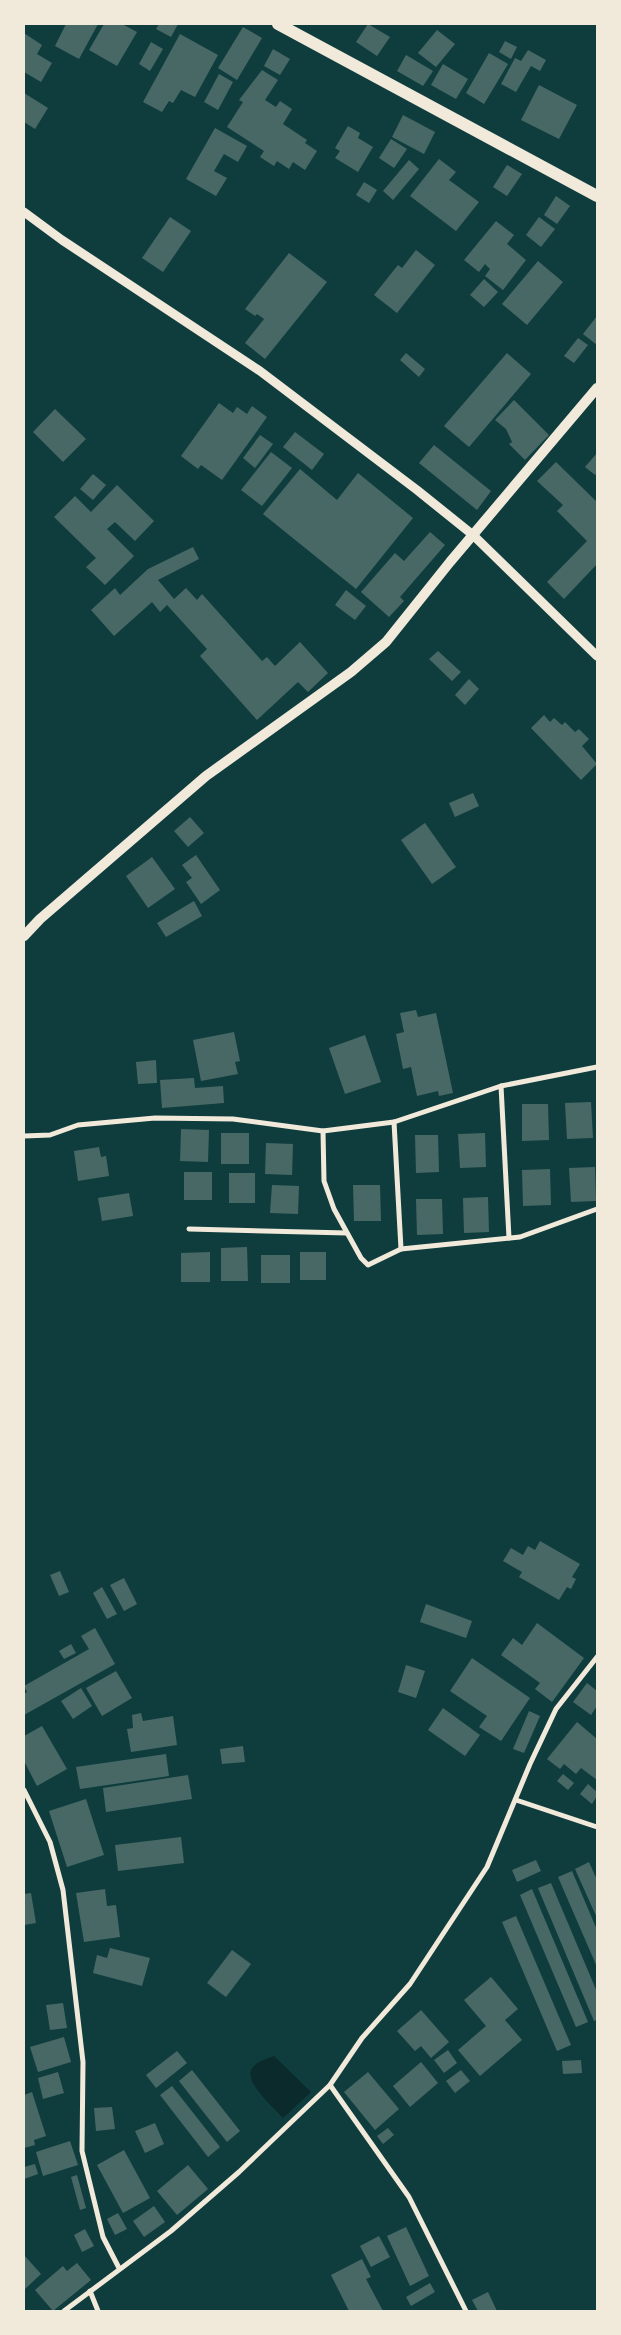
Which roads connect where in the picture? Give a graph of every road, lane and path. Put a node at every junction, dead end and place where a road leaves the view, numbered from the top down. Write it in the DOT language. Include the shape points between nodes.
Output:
graph roads {
  1 [pos="278,24"];
  2 [pos="597,196"];
  3 [pos="24,212"];
  4 [pos="597,388"];
  5 [pos="472,535"];
  6 [pos="597,656"];
  7 [pos="24,936"];
  8 [pos="597,1067"];
  9 [pos="501,1086"];
  10 [pos="394,1122"];
  11 [pos="323,1131"];
  12 [pos="24,1136"];
  13 [pos="597,1209"];
  14 [pos="189,1229"];
  15 [pos="347,1233"];
  16 [pos="510,1238"];
  17 [pos="401,1249"];
  18 [pos="597,1657"];
  19 [pos="24,1790"];
  20 [pos="516,1800"];
  21 [pos="597,1828"];
  22 [pos="330,2085"];
  23 [pos="119,2268"];
  24 [pos="90,2291"];
  25 [pos="64,2311"];
  26 [pos="98,2311"];
  27 [pos="466,2311"];
  1 -- 2 [label="main road"];
  3 -- 5 [label="street" via="260,372"];
  4 -- 5 [label="main road"];
  5 -- 6 [label="street"];
  5 -- 7 [label="main road" via="386,642 351,672 206,776"];
  8 -- 9 [label="street"];
  9 -- 10 [label="street"];
  9 -- 16 [label="street"];
  10 -- 11 [label="street"];
  10 -- 17 [label="street"];
  11 -- 12 [label="street" via="233,1119 155,1118 78,1125 50,1135"];
  11 -- 15 [label="street" via="324,1180"];
  13 -- 16 [label="street"];
  14 -- 15 [label="street"];
  15 -- 17 [label="street" via="368,1264"];
  16 -- 17 [label="street"];
  18 -- 20 [label="street" via="556,1709"];
  19 -- 23 [label="street" via="50,1842 63,1890 83,2062 82,2151 103,2237"];
  20 -- 21 [label="street"];
  20 -- 22 [label="street" via="488,1866 410,1984 362,2038"];
  22 -- 23 [label="street" via="239,2172 170,2231"];
  22 -- 27 [label="street" via="409,2198"];
  23 -- 24 [label="street"];
  24 -- 25 [label="street"];
  24 -- 26 [label="street"];
}
